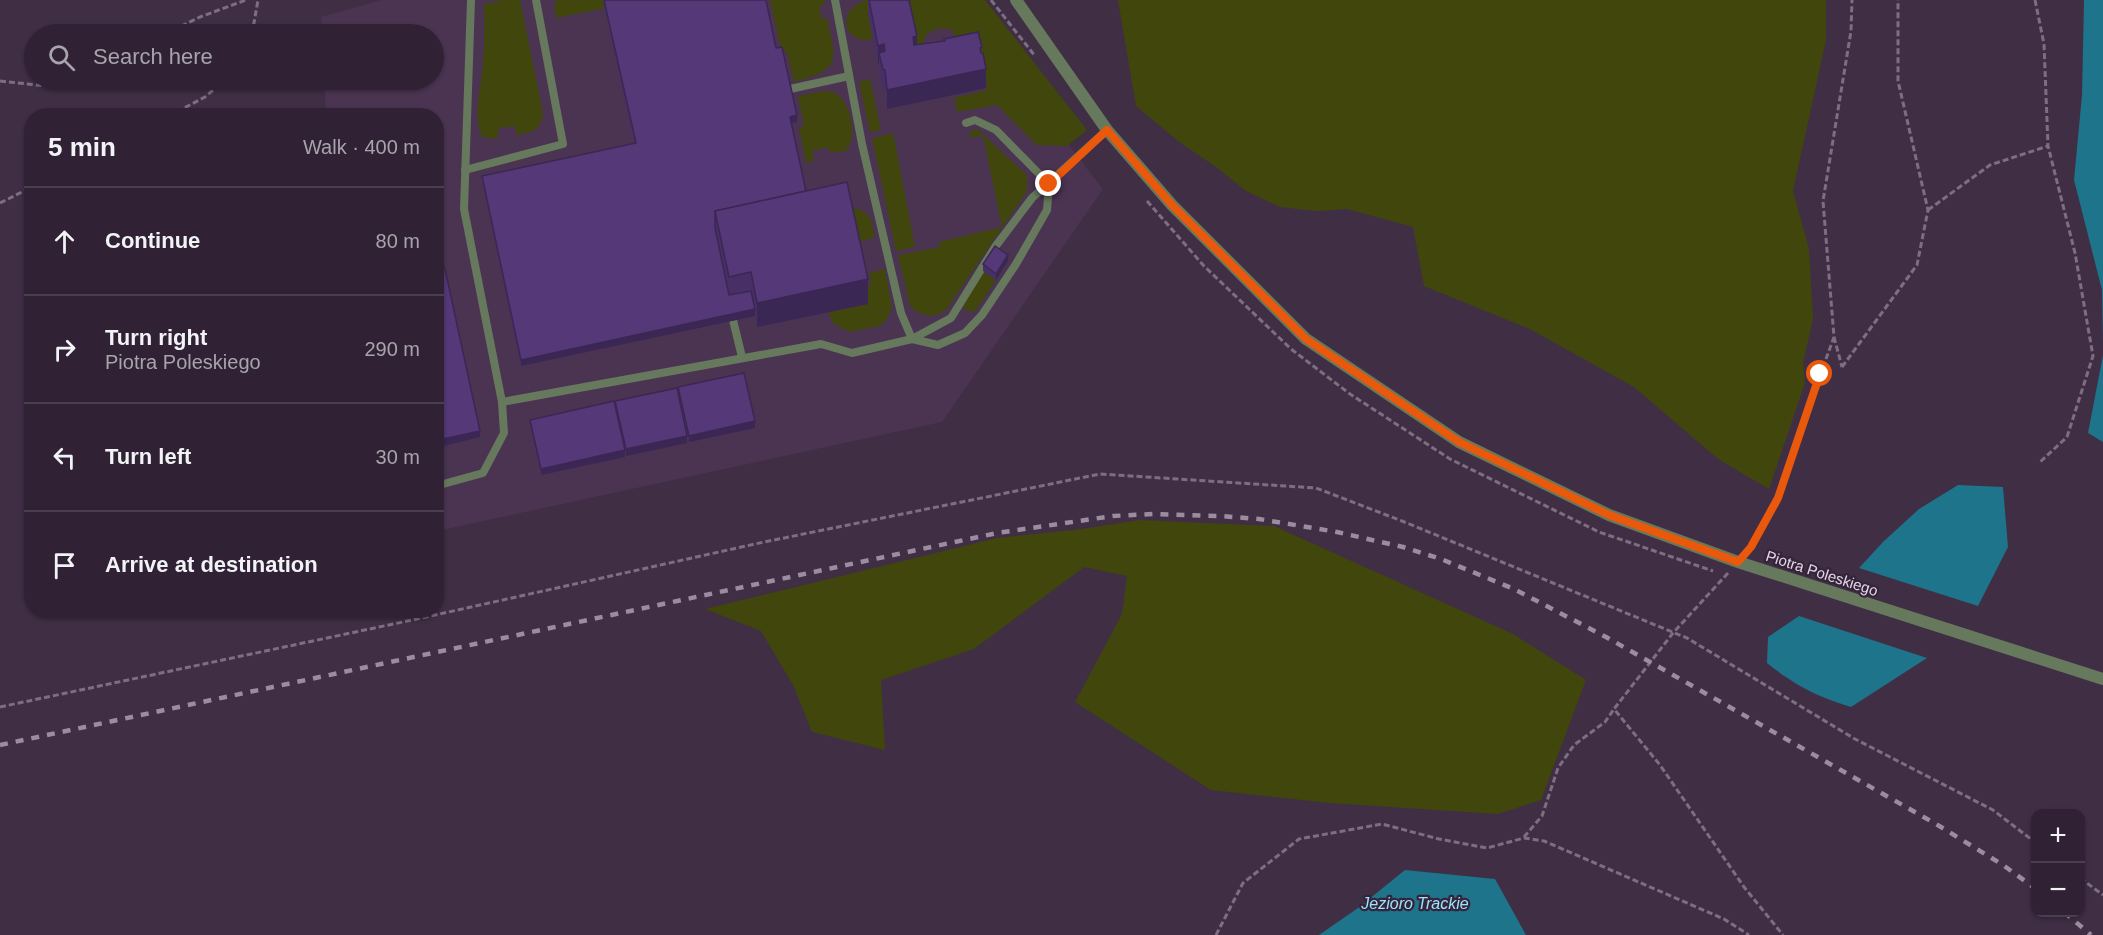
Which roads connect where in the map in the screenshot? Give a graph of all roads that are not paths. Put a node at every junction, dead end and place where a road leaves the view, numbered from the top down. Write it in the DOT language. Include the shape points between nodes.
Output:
graph roads {
  1 [pos="471,0"];
  2 [pos="536,0"];
  3 [pos="836,0"];
  4 [pos="1016,0"];
  5 [pos="849,76"];
  6 [pos="790,89"];
  7 [pos="966,123"];
  8 [pos="1107,130"];
  9 [pos="465,170"];
  10 [pos="1049,184"];
  11 [pos="733,320"];
  12 [pos="912,339"];
  13 [pos="742,357"];
  14 [pos="502,402"];
  15 [pos="444,484"];
  16 [pos="2103,679"];
  1 -- 9 [label="lane"];
  2 -- 9 [label="lane" via="563,144"];
  3 -- 5 [label="lane"];
  4 -- 8 [label="street, Piotra Poleskiego"];
  5 -- 6 [label="lane"];
  5 -- 12 [label="lane" via="901,313"];
  7 -- 10 [label="lane" via="975,120 996,130"];
  8 -- 10 [label="lane"];
  8 -- 16 [label="street, Piotra Poleskiego" via="1172,205 1306,339 1459,442 1609,515 1738,562"];
  9 -- 14 [label="lane" via="464,209"];
  10 -- 12 [label="lane" via="1032,198 995,247 951,318"];
  10 -- 12 [label="lane" via="1047,210 982,315 965,333 938,345"];
  11 -- 13 [label="lane"];
  12 -- 13 [label="lane" via="852,352 820,344"];
  13 -- 14 [label="lane"];
  14 -- 15 [label="lane" via="504,433 483,473"];
}
